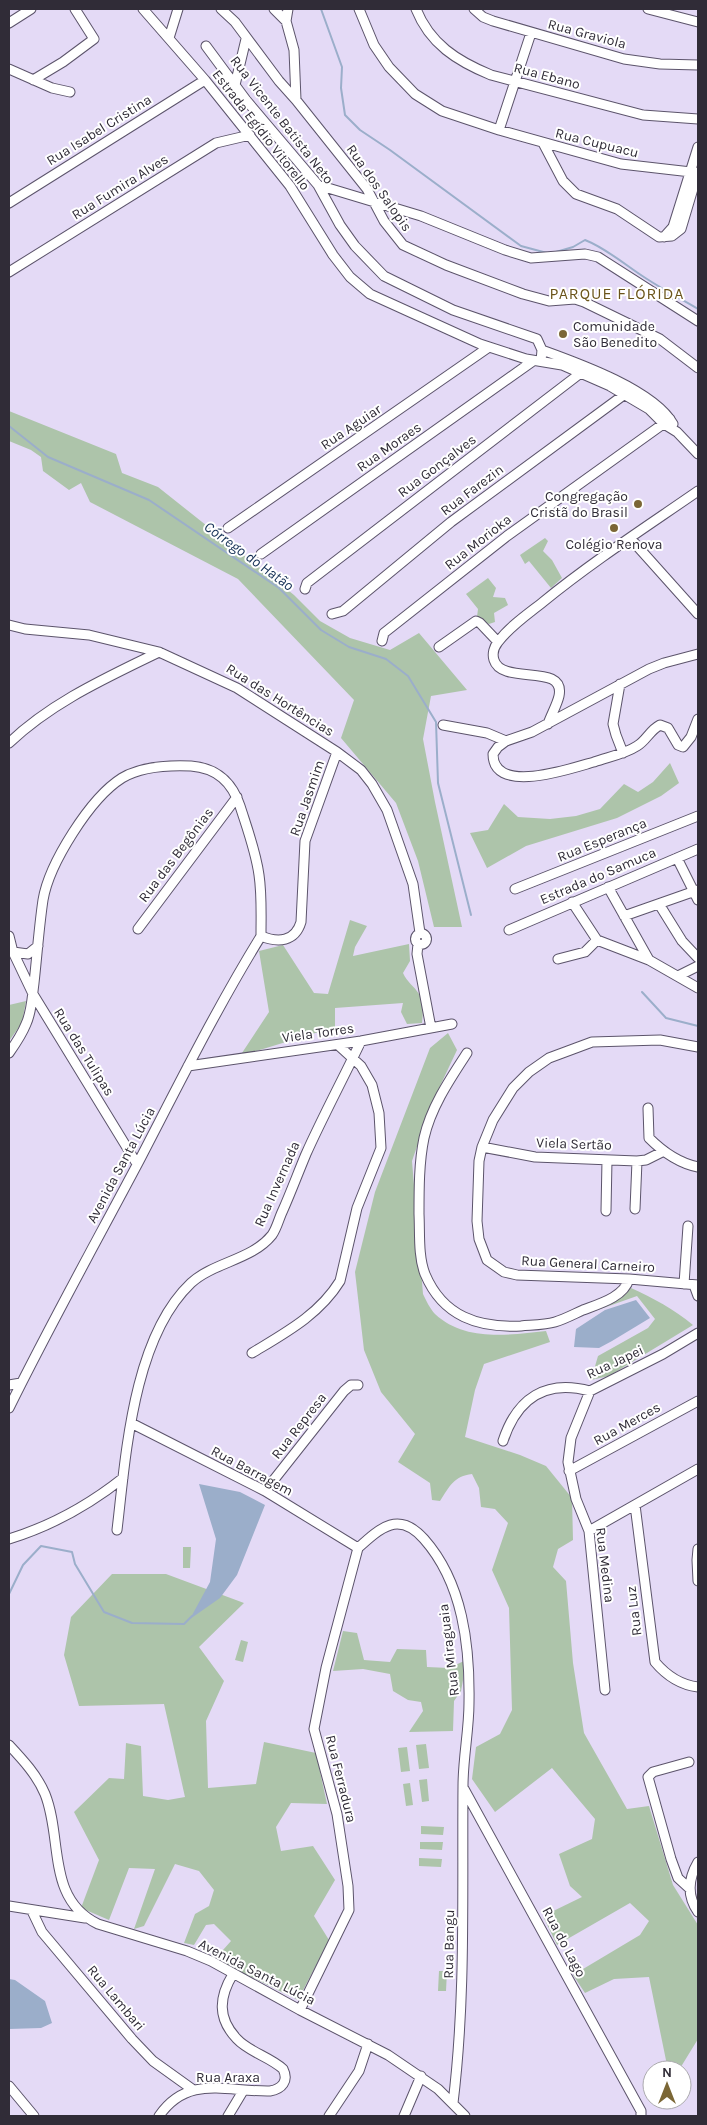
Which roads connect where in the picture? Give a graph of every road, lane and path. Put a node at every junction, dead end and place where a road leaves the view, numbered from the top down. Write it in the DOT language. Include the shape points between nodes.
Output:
graph roads {
  1 [pos="31,9"];
  2 [pos="75,9"];
  3 [pos="143,9"];
  4 [pos="178,9"];
  5 [pos="221,9"];
  6 [pos="274,9"];
  7 [pos="288,9"];
  8 [pos="359,9"];
  9 [pos="416,9"];
  10 [pos="474,9"];
  11 [pos="648,9"];
  12 [pos="19,13"];
  13 [pos="286,21"];
  14 [pos="698,22"];
  15 [pos="9,23"];
  16 [pos="530,33"];
  17 [pos="169,38"];
  18 [pos="246,39"];
  19 [pos="206,46"];
  20 [pos="698,65"];
  21 [pos="9,69"];
  22 [pos="33,80"];
  23 [pos="205,80"];
  24 [pos="516,82"];
  25 [pos="235,85"];
  26 [pos="70,92"];
  27 [pos="296,100"];
  28 [pos="698,119"];
  29 [pos="499,130"];
  30 [pos="250,135"];
  31 [pos="543,143"];
  32 [pos="698,147"];
  33 [pos="694,172"];
  34 [pos="318,186"];
  35 [pos="374,202"];
  36 [pos="9,203"];
  37 [pos="9,272"];
  38 [pos="698,321"];
  39 [pos="484,346"];
  40 [pos="542,350"];
  41 [pos="538,361"];
  42 [pos="698,368"];
  43 [pos="584,370"];
  44 [pos="627,391"];
  45 [pos="667,422"];
  46 [pos="698,454"];
  47 [pos="698,491"];
  48 [pos="228,528"];
  49 [pos="630,538"];
  50 [pos="261,554"];
  51 [pos="305,589"];
  52 [pos="332,614"];
  53 [pos="698,614"];
  54 [pos="9,624"];
  55 [pos="382,640"];
  56 [pos="498,642"];
  57 [pos="439,647"];
  58 [pos="159,652"];
  59 [pos="698,654"];
  60 [pos="620,684"];
  61 [pos="698,719"];
  62 [pos="548,724"];
  63 [pos="443,725"];
  64 [pos="506,741"];
  65 [pos="9,743"];
  66 [pos="337,752"];
  67 [pos="623,753"];
  68 [pos="237,797"];
  69 [pos="698,816"];
  70 [pos="698,849"];
  71 [pos="677,858"];
  72 [pos="608,887"];
  73 [pos="515,889"];
  74 [pos="697,894"];
  75 [pos="572,902"];
  76 [pos="659,904"];
  77 [pos="624,916"];
  78 [pos="138,929"];
  79 [pos="509,930"];
  80 [pos="9,936"];
  81 [pos="261,936"];
  82 [pos="597,940"];
  83 [pos="38,946"];
  84 [pos="13,952"];
  85 [pos="698,958"];
  86 [pos="558,959"];
  87 [pos="650,960"];
  88 [pos="698,966"];
  89 [pos="678,976"];
  90 [pos="698,988"];
  91 [pos="33,994"];
  92 [pos="452,1024"];
  93 [pos="431,1028"];
  94 [pos="361,1041"];
  95 [pos="338,1045"];
  96 [pos="698,1047"];
  97 [pos="9,1053"];
  98 [pos="467,1053"];
  99 [pos="352,1058"];
  100 [pos="188,1066"];
  101 [pos="648,1108"];
  102 [pos="482,1147"];
  103 [pos="664,1152"];
  104 [pos="608,1160"];
  105 [pos="636,1161"];
  106 [pos="137,1164"];
  107 [pos="698,1167"];
  108 [pos="635,1209"];
  109 [pos="606,1211"];
  110 [pos="688,1226"];
  111 [pos="629,1279"];
  112 [pos="684,1284"];
  113 [pos="696,1285"];
  114 [pos="698,1296"];
  115 [pos="698,1333"];
  116 [pos="252,1354"];
  117 [pos="21,1383"];
  118 [pos="9,1385"];
  119 [pos="358,1385"];
  120 [pos="590,1391"];
  121 [pos="698,1402"];
  122 [pos="9,1408"];
  123 [pos="131,1423"];
  124 [pos="503,1441"];
  125 [pos="698,1469"];
  126 [pos="570,1471"];
  127 [pos="123,1478"];
  128 [pos="265,1492"];
  129 [pos="635,1505"];
  130 [pos="117,1530"];
  131 [pos="589,1530"];
  132 [pos="9,1539"];
  133 [pos="358,1548"];
  134 [pos="698,1549"];
  135 [pos="698,1581"];
  136 [pos="698,1687"];
  137 [pos="605,1690"];
  138 [pos="9,1745"];
  139 [pos="689,1762"];
  140 [pos="463,1786"];
  141 [pos="698,1862"];
  142 [pos="695,1873"];
  143 [pos="690,1890"];
  144 [pos="9,1906"];
  145 [pos="32,1911"];
  146 [pos="698,1912"];
  147 [pos="85,1918"];
  148 [pos="233,1974"];
  149 [pos="300,2010"];
  150 [pos="368,2044"];
  151 [pos="420,2076"];
  152 [pos="9,2086"];
  153 [pos="192,2089"];
  154 [pos="243,2091"];
  155 [pos="453,2103"];
  156 [pos="641,2114"];
  157 [pos="34,2116"];
  158 [pos="159,2116"];
  159 [pos="228,2116"];
  160 [pos="329,2116"];
  161 [pos="404,2116"];
  162 [pos="465,2116"];
  1 -- 12 [label="street"];
  2 -- 22 [label="street" via="94,39"];
  3 -- 17 [label="street, Estrada Egídio Vitorello"];
  4 -- 17 [label="street"];
  5 -- 18 [label="street, Rua dos Salopis"];
  6 -- 13 [label="street"];
  7 -- 13 [label="street"];
  8 -- 29 [label="street, Rua Cupuacu" via="381,57 414,94 442,111"];
  9 -- 24 [label="street, Rua Ebano" via="426,29 442,48 472,67"];
  10 -- 16 [label="street, Rua Graviola" via="483,17"];
  11 -- 14 [label="street"];
  12 -- 15 [label="street"];
  13 -- 27 [label="street" via="294,50"];
  16 -- 20 [label="street, Rua Graviola" via="624,59"];
  16 -- 24 [label="street"];
  17 -- 23 [label="street, Estrada Egídio Vitorello"];
  18 -- 25 [label="street"];
  18 -- 27 [label="street, Rua dos Salopis"];
  19 -- 25 [label="street, Rua Vicente Batista Neto"];
  21 -- 22 [label="street"];
  22 -- 26 [label="street"];
  23 -- 30 [label="street, Estrada Egídio Vitorello"];
  23 -- 36 [label="street, Rua Isabel Cristina"];
  24 -- 28 [label="street, Rua Ebano" via="643,115"];
  24 -- 29 [label="street"];
  25 -- 34 [label="street, Rua Vicente Batista Neto"];
  27 -- 35 [label="street, Rua dos Salopis"];
  29 -- 31 [label="street, Rua Cupuacu"];
  30 -- 37 [label="street, Rua Fumira Alves" via="216,144"];
  30 -- 39 [label="street, Estrada Egídio Vitorello" via="290,186 333,255 359,286 386,302"];
  31 -- 33 [label="street, Rua Cupuacu" via="621,164"];
  31 -- 33 [label="street" via="563,181 576,194 617,209 655,235 664,237 675,230"];
  32 -- 33 [label="street"];
  34 -- 35 [label="street"];
  34 -- 40 [label="street, Rua Vicente Batista Neto" via="347,235 384,276 453,310 533,337"];
  35 -- 38 [label="street" via="531,258 591,255"];
  35 -- 42 [label="street, Rua dos Salopis" via="384,222 403,245 523,294 550,301 571,299 584,302 660,339"];
  39 -- 41 [label="street, Estrada Egídio Vitorello"];
  39 -- 48 [label="street, Rua Aguiar"];
  40 -- 41 [label="street"];
  40 -- 43 [label="street"];
  41 -- 43 [label="street, Estrada Egídio Vitorello"];
  41 -- 50 [label="street, Rua Moraes"];
  43 -- 44 [label="street"];
  43 -- 51 [label="street, Rua Gonçalves" via="307,583"];
  44 -- 45 [label="street" via="659,409"];
  44 -- 52 [label="street, Rua Farezin" via="451,522 343,611"];
  45 -- 46 [label="street"];
  45 -- 55 [label="street, Rua Morioka" via="507,536 384,633"];
  47 -- 49 [label="street"];
  49 -- 53 [label="street"];
  49 -- 56 [label="street" via="557,591"];
  54 -- 58 [label="street, Rua das Hortências" via="25,629 89,635"];
  56 -- 57 [label="street" via="476,622"];
  56 -- 62 [label="street" via="493,656 500,668 514,674 546,676 557,684 559,696"];
  58 -- 65 [label="street" via="77,692"];
  58 -- 66 [label="street, Rua das Hortências" via="237,688"];
  59 -- 60 [label="street" via="664,663"];
  60 -- 62 [label="street"];
  60 -- 67 [label="street" via="613,724"];
  61 -- 67 [label="street" via="683,747 662,725 640,745"];
  62 -- 64 [label="street"];
  63 -- 64 [label="street" via="487,733"];
  64 -- 67 [label="street" via="494,750 493,758 501,772 515,776 564,771"];
  66 -- 81 [label="street, Rua Jasmim" via="305,841 299,929 288,939 271,940"];
  66 -- 93 [label="street, Rua das Hortências" via="361,770 387,810 413,884 420,933 427,940 418,944 417,954"];
  68 -- 78 [label="street, Rua das Begônias"];
  68 -- 81 [label="street" via="259,873"];
  68 -- 83 [label="street" via="219,774 201,767 180,765 142,770 107,789 58,858 43,899"];
  69 -- 73 [label="street, Rua Esperança"];
  70 -- 71 [label="street, Estrada do Samuca"];
  71 -- 72 [label="street, Estrada do Samuca"];
  71 -- 74 [label="street"];
  72 -- 75 [label="street, Estrada do Samuca"];
  72 -- 77 [label="street"];
  74 -- 76 [label="street"];
  75 -- 79 [label="street, Estrada do Samuca"];
  75 -- 82 [label="street"];
  76 -- 77 [label="street"];
  76 -- 85 [label="street" via="682,941"];
  77 -- 87 [label="street"];
  80 -- 84 [label="street, Rua das Tulipas"];
  81 -- 100 [label="street, Avenida Santa Lúcia" via="231,984"];
  82 -- 86 [label="street" via="585,952"];
  82 -- 87 [label="street"];
  83 -- 84 [label="street" via="28,954"];
  83 -- 91 [label="street"];
  84 -- 91 [label="street, Rua das Tulipas"];
  87 -- 89 [label="street"];
  88 -- 89 [label="street"];
  89 -- 90 [label="street"];
  91 -- 97 [label="street" via="27,1022"];
  91 -- 106 [label="street, Rua das Tulipas"];
  92 -- 93 [label="street, Viela Torres"];
  93 -- 94 [label="street, Viela Torres"];
  94 -- 95 [label="street, Viela Torres"];
  94 -- 99 [label="street, Rua Invernada"];
  95 -- 99 [label="street"];
  95 -- 100 [label="street, Viela Torres"];
  96 -- 102 [label="street, Rua General Carneiro" via="660,1040 598,1041 549,1058 513,1088 492,1120"];
  98 -- 111 [label="street" via="432,1114 424,1138 419,1191 420,1243 425,1274 442,1301 461,1316 501,1327 555,1322 620,1293"];
  99 -- 116 [label="street" via="367,1075 376,1098 381,1148 362,1192 340,1281 325,1303 310,1316"];
  99 -- 123 [label="street, Rua Invernada" via="273,1233 261,1245 204,1274 172,1306 147,1358"];
  100 -- 106 [label="street, Avenida Santa Lúcia"];
  101 -- 103 [label="street" via="648,1138"];
  102 -- 104 [label="street, Viela Sertão" via="535,1157"];
  102 -- 111 [label="street, Rua General Carneiro" via="477,1221 479,1240 487,1260 504,1272 517,1275"];
  103 -- 105 [label="street, Viela Sertão"];
  103 -- 107 [label="street" via="682,1163"];
  104 -- 105 [label="street, Viela Sertão"];
  104 -- 109 [label="street"];
  105 -- 108 [label="street"];
  106 -- 117 [label="street, Avenida Santa Lúcia"];
  110 -- 112 [label="street"];
  111 -- 112 [label="street, Rua General Carneiro"];
  112 -- 113 [label="street, Rua General Carneiro"];
  113 -- 114 [label="street"];
  115 -- 120 [label="street, Rua Japei"];
  117 -- 118 [label="street"];
  117 -- 122 [label="street, Avenida Santa Lúcia"];
  119 -- 128 [label="street, Rua Represa" via="350,1385 344,1391"];
  120 -- 124 [label="street, Rua Japei" via="557,1386 535,1396 514,1415"];
  120 -- 126 [label="street, Rua Medina" via="571,1438 568,1454"];
  121 -- 126 [label="street, Rua Merces"];
  123 -- 127 [label="street, Rua Invernada"];
  123 -- 128 [label="street, Rua Barragem"];
  125 -- 129 [label="street"];
  126 -- 131 [label="street, Rua Medina" via="576,1499"];
  127 -- 130 [label="street, Rua Invernada"];
  127 -- 132 [label="street" via="97,1499"];
  128 -- 133 [label="street, Rua Barragem"];
  129 -- 131 [label="street"];
  129 -- 136 [label="street, Rua Luz" via="655,1662 678,1681"];
  131 -- 137 [label="street, Rua Medina"];
  133 -- 140 [label="street, Rua Miraguaia" via="391,1524 409,1526 431,1546 452,1582 462,1616 468,1674"];
  133 -- 149 [label="street, Rua Ferradura" via="326,1668 314,1729 337,1814 349,1910"];
  134 -- 135 [label="street"];
  138 -- 147 [label="street" via="34,1774 46,1796 62,1882 76,1909"];
  139 -- 143 [label="street" via="653,1772 648,1777 678,1878"];
  140 -- 155 [label="street, Rua Bangu" via="462,1978"];
  140 -- 156 [label="street, Rua do Lago"];
  141 -- 142 [label="street"];
  142 -- 143 [label="street"];
  143 -- 146 [label="street"];
  144 -- 145 [label="street, Avenida Santa Lúcia"];
  145 -- 147 [label="street, Avenida Santa Lúcia"];
  145 -- 153 [label="street, Rua Lambari" via="42,1932 132,2039 153,2061"];
  147 -- 148 [label="street, Avenida Santa Lúcia" via="187,1951"];
  148 -- 149 [label="street, Avenida Santa Lúcia"];
  148 -- 154 [label="street, Rua Araxa" via="222,1995 225,2020 237,2039 277,2064 286,2077 276,2090"];
  149 -- 150 [label="street, Avenida Santa Lúcia"];
  150 -- 151 [label="street, Avenida Santa Lúcia"];
  150 -- 160 [label="street" via="359,2072"];
  151 -- 155 [label="street, Avenida Santa Lúcia"];
  151 -- 161 [label="street"];
  152 -- 157 [label="street"];
  153 -- 154 [label="street, Rua Araxa"];
  153 -- 158 [label="street, Rua Araxa" via="170,2101"];
  154 -- 159 [label="street"];
  155 -- 162 [label="street, Avenida Santa Lúcia"];
}
